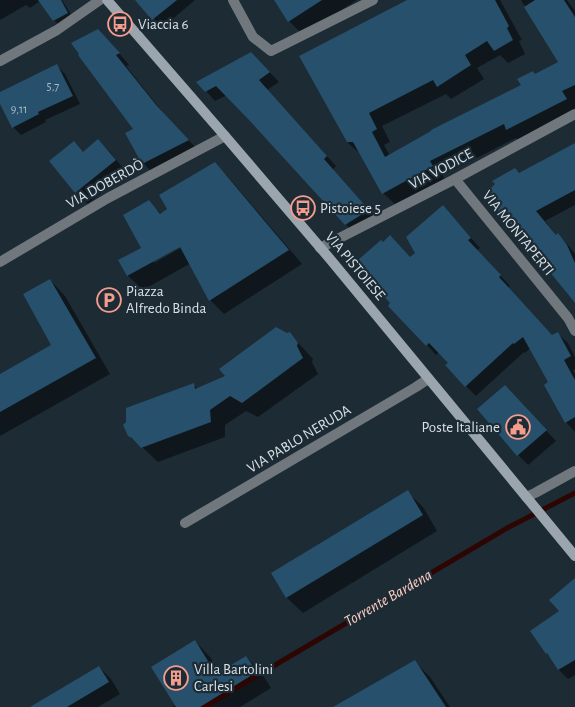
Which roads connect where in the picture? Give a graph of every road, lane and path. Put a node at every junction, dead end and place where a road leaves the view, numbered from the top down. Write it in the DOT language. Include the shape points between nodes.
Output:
graph roads {
  1 [pos="100,0"];
  2 [pos="107,0"];
  3 [pos="234,0"];
  4 [pos="373,0"];
  5 [pos="0,61"];
  6 [pos="575,114"];
  7 [pos="225,136"];
  8 [pos="454,179"];
  9 [pos="320,248"];
  10 [pos="0,262"];
  11 [pos="575,331"];
  12 [pos="428,379"];
  13 [pos="575,471"];
  14 [pos="526,497"];
  15 [pos="185,523"];
  16 [pos="575,556"];
  1 -- 5 [label="street" via="57,30"];
  2 -- 7 [label="main road, VIA PISTOIESE"];
  3 -- 4 [label="street" via="253,38 271,51"];
  6 -- 8 [label="street, VIA VODICE"];
  7 -- 9 [label="main road, VIA PISTOIESE"];
  7 -- 10 [label="street, VIA DOBERDÒ" via="108,198"];
  8 -- 9 [label="street, VIA VODICE"];
  8 -- 11 [label="street, VIA MONTAPERTI" via="568,318"];
  9 -- 12 [label="main road, VIA PISTOIESE"];
  12 -- 14 [label="main road, VIA PISTOIESE"];
  12 -- 15 [label="street, VIA PABLO NERUDA"];
  13 -- 14 [label="street"];
  14 -- 16 [label="main road, VIA PISTOIESE"];
}
